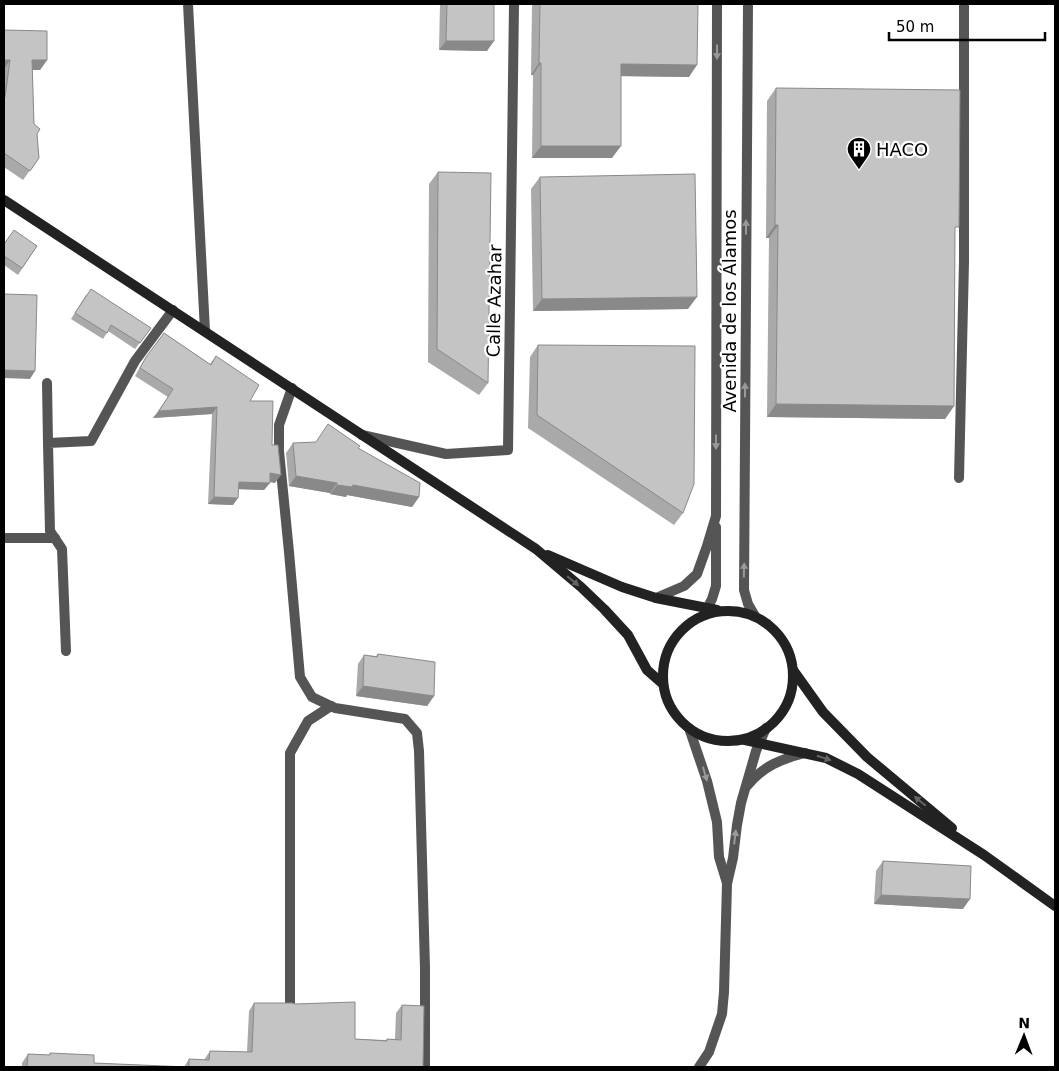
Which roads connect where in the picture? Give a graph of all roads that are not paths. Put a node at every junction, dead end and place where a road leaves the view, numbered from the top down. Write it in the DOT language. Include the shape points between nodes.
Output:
graph roads {
  1 [pos="188,4"];
  2 [pos="514,4"];
  3 [pos="717,4"];
  4 [pos="748,4"];
  5 [pos="964,4"];
  6 [pos="4,200"];
  7 [pos="173,310"];
  8 [pos="205,331"];
  9 [pos="47,383"];
  10 [pos="292,388"];
  11 [pos="362,434"];
  12 [pos="48,443"];
  13 [pos="959,478"];
  14 [pos="716,516"];
  15 [pos="4,538"];
  16 [pos="55,538"];
  17 [pos="536,549"];
  18 [pos="656,598"];
  19 [pos="705,612"];
  20 [pos="754,616"];
  21 [pos="66,651"];
  22 [pos="793,670"];
  23 [pos="663,684"];
  24 [pos="331,706"];
  25 [pos="689,728"];
  26 [pos="766,728"];
  27 [pos="742,740"];
  28 [pos="759,742"];
  29 [pos="805,753"];
  30 [pos="745,789"];
  31 [pos="984,854"];
  32 [pos="727,884"];
  33 [pos="1055,906"];
  34 [pos="290,1005"];
  35 [pos="425,1067"];
  36 [pos="699,1067"];
  1 -- 8 [label="street"];
  2 -- 11 [label="street, Calle Azahar" via="508,450 446,454"];
  3 -- 14 [label="street, Avenida de los Álamos, one-way"];
  20 -- 4 [label="street, Avenida de los Álamos, one-way" via="744,590"];
  5 -- 13 [label="street" via="964,262"];
  6 -- 7 [label="main road"];
  7 -- 8 [label="main road"];
  7 -- 12 [label="street" via="135,361 91,441"];
  8 -- 10 [label="main road"];
  9 -- 12 [label="street"];
  10 -- 11 [label="main road"];
  10 -- 24 [label="street" via="279,425 279,451 300,677 312,697"];
  11 -- 17 [label="main road"];
  12 -- 16 [label="street" via="50,531"];
  14 -- 18 [label="street, Avenida de los Álamos" via="697,574 684,586"];
  14 -- 19 [label="street, Avenida de los Álamos" via="716,586"];
  15 -- 16 [label="street"];
  16 -- 21 [label="street" via="62,549"];
  17 -- 18 [label="main road" via="622,587"];
  17 -- 23 [label="main road, one-way" via="604,608 628,635 647,670"];
  18 -- 19 [label="main road"];
  19 -- 20 [label="main road" via="738,612"];
  19 -- 23 [label="main road" via="676,636 663,667"];
  20 -- 22 [label="main road" via="774,629 787,648"];
  22 -- 26 [label="main road" via="791,692 782,712"];
  31 -- 22 [label="main road, one-way" via="867,757 823,712"];
  23 -- 25 [label="main road" via="667,701"];
  24 -- 34 [label="street" via="308,721 290,753"];
  24 -- 35 [label="street" via="405,719 417,733"];
  25 -- 27 [label="main road" via="706,737"];
  25 -- 32 [label="street, one-way" via="717,822 719,856"];
  26 -- 27 [label="main road"];
  26 -- 28 [label="street"];
  27 -- 28 [label="main road"];
  28 -- 29 [label="main road"];
  28 -- 30 [label="street"];
  29 -- 30 [label="street" via="767,767"];
  29 -- 31 [label="main road, one-way" via="826,758 858,774"];
  32 -- 30 [label="street, one-way"];
  31 -- 33 [label="main road"];
  32 -- 36 [label="street" via="722,1014 709,1052"];
}
